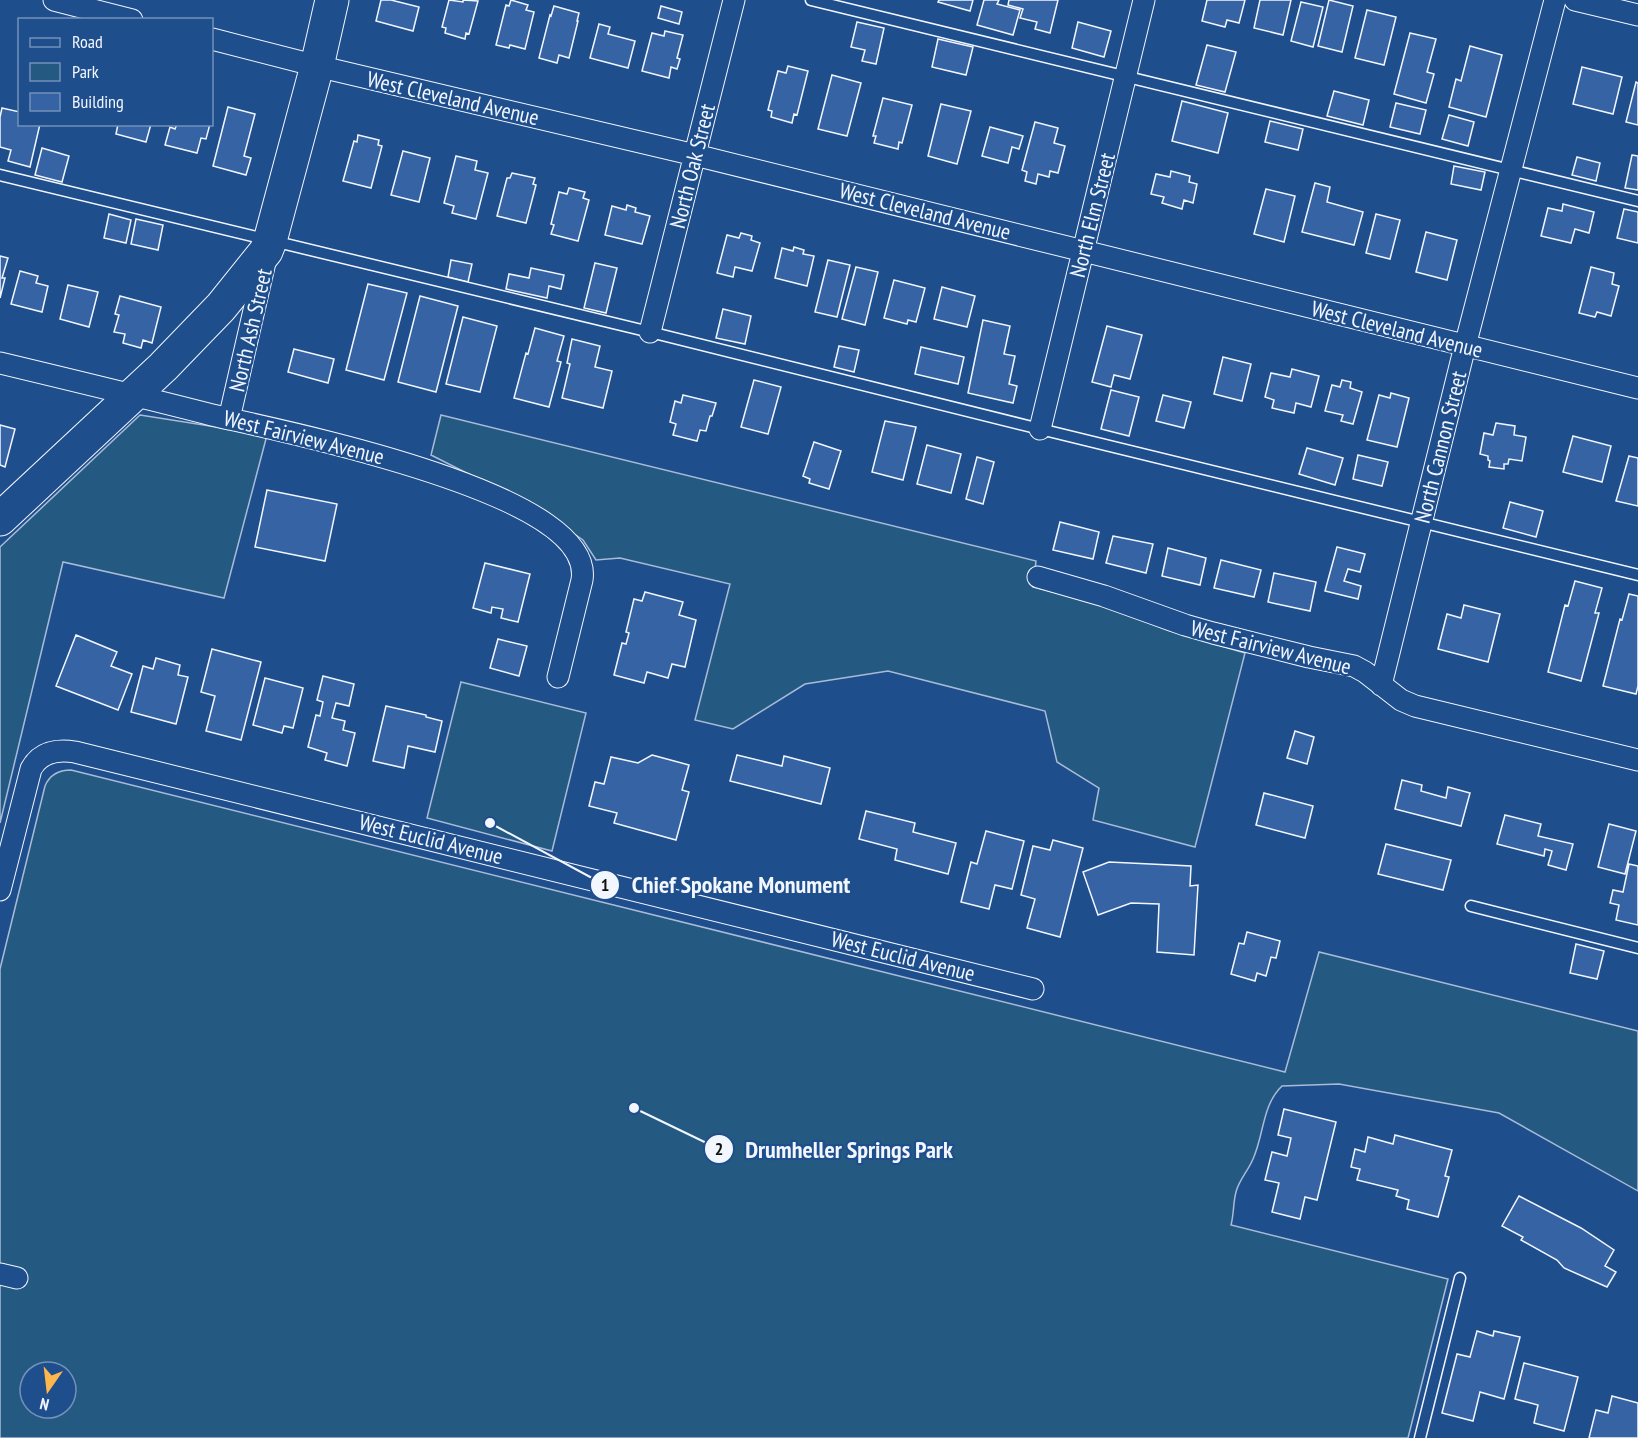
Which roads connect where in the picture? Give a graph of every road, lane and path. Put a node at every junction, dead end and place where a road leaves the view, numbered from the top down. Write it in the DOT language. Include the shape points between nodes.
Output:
graph roads {
  1 [pos="54,0"];
  2 [pos="332,0"];
  3 [pos="734,0"];
  4 [pos="811,0"];
  5 [pos="1144,0"];
  6 [pos="1555,0"];
  7 [pos="1575,0"];
  8 [pos="1638,15"];
  9 [pos="124,18"];
  10 [pos="213,39"];
  11 [pos="317,66"];
  12 [pos="1125,77"];
  13 [pos="695,155"];
  14 [pos="1511,170"];
  15 [pos="0,175"];
  16 [pos="1638,201"];
  17 [pos="270,241"];
  18 [pos="1083,250"];
  19 [pos="650,332"];
  20 [pos="1465,346"];
  21 [pos="0,363"];
  22 [pos="1638,388"];
  23 [pos="134,396"];
  24 [pos="229,418"];
  25 [pos="1040,429"];
  26 [pos="0,519"];
  27 [pos="1420,522"];
  28 [pos="1638,574"];
  29 [pos="1038,578"];
  30 [pos="558,677"];
  31 [pos="1381,685"];
  32 [pos="1638,760"];
  33 [pos="0,890"];
  34 [pos="1472,906"];
  35 [pos="1638,948"];
  36 [pos="1033,989"];
  37 [pos="1460,1278"];
  38 [pos="1420,1438"];
  1 -- 9 [label="street"];
  2 -- 11 [label="main road"];
  3 -- 13 [label="street, North Oak Street"];
  4 -- 12 [label="lane"];
  5 -- 12 [label="street, North Elm Street"];
  6 -- 14 [label="street, North Cannon Street"];
  7 -- 8 [label="street"];
  10 -- 11 [label="street, West Cleveland Avenue"];
  11 -- 13 [label="street, West Cleveland Avenue"];
  11 -- 17 [label="main road"];
  12 -- 14 [label="lane"];
  12 -- 18 [label="street, North Elm Street"];
  13 -- 18 [label="street, West Cleveland Avenue"];
  13 -- 19 [label="street, North Oak Street"];
  14 -- 16 [label="lane"];
  14 -- 20 [label="street, North Cannon Street"];
  15 -- 17 [label="lane"];
  17 -- 19 [label="lane"];
  17 -- 23 [label="main road" via="260,260 221,307"];
  17 -- 24 [label="street, North Ash Street"];
  18 -- 20 [label="street, West Cleveland Avenue"];
  18 -- 25 [label="street, North Elm Street"];
  19 -- 25 [label="lane"];
  20 -- 22 [label="street, West Cleveland Avenue"];
  20 -- 27 [label="street, North Cannon Street"];
  21 -- 23 [label="street, West Fairview Avenue"];
  23 -- 24 [label="street, West Fairview Avenue"];
  23 -- 26 [label="main road"];
  24 -- 30 [label="street, West Fairview Avenue" via="393,459 465,484 543,523 571,545 583,574"];
  25 -- 27 [label="lane"];
  27 -- 28 [label="lane"];
  27 -- 31 [label="street, North Cannon Street"];
  29 -- 31 [label="street, West Fairview Avenue" via="1213,633 1347,664"];
  31 -- 32 [label="street, West Fairview Avenue" via="1415,706"];
  33 -- 36 [label="street, West Euclid Avenue" via="34,763 56,751 75,752"];
  34 -- 35 [label="lane"];
  37 -- 38 [label="lane"];
}
